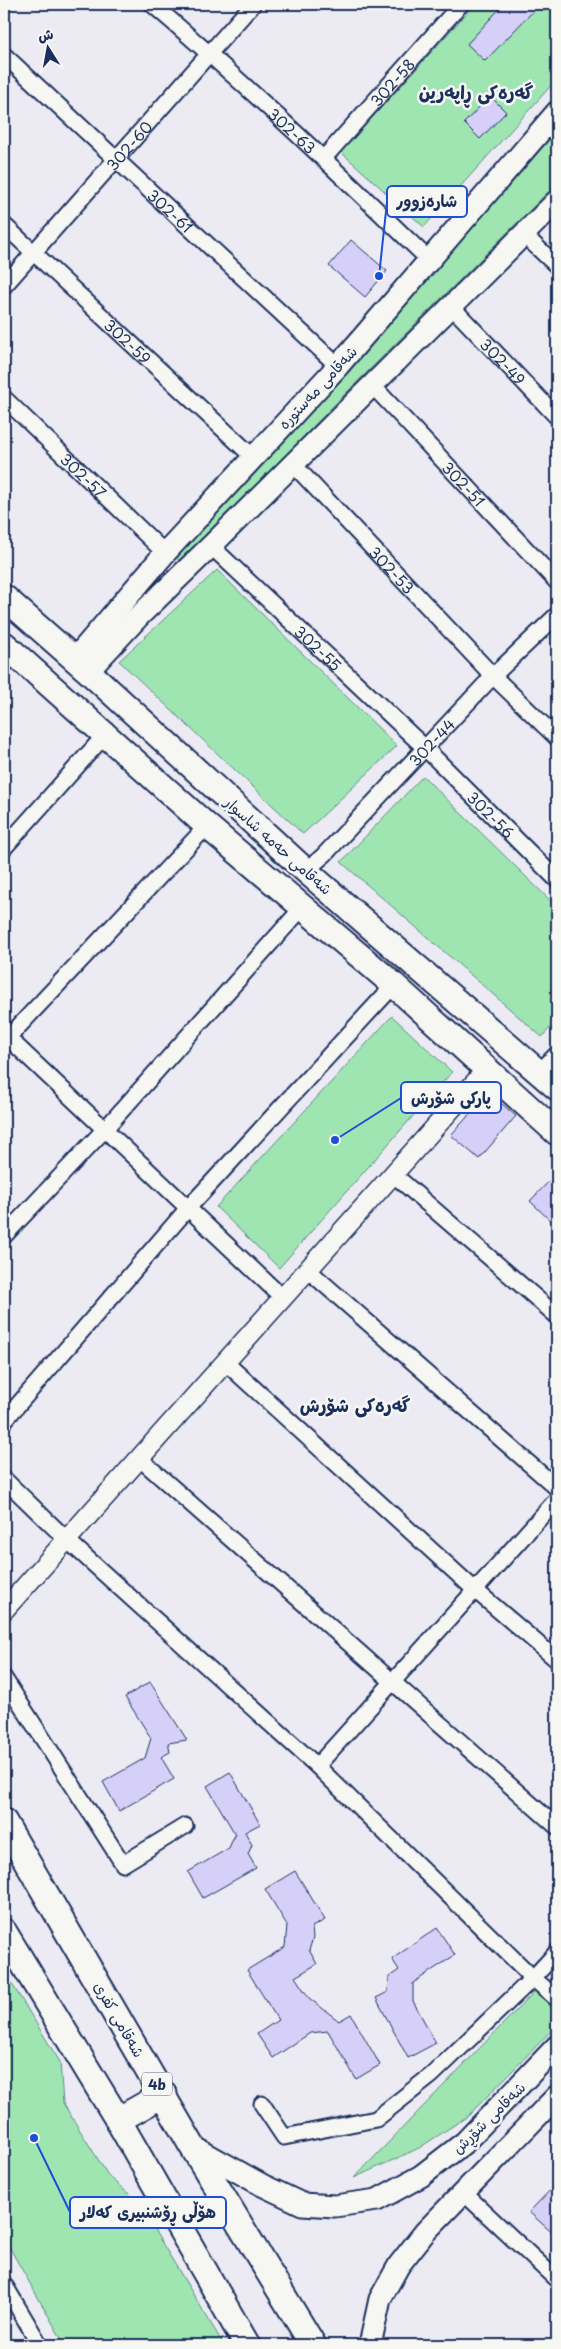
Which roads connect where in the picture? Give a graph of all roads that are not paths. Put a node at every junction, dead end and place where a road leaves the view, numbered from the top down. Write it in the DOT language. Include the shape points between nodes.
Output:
graph roads {
  1 [pos="152,4"];
  2 [pos="253,4"];
  3 [pos="461,4"];
  4 [pos="210,53"];
  5 [pos="4,55"];
  6 [pos="557,112"];
  7 [pos="324,158"];
  8 [pos="116,159"];
  9 [pos="557,201"];
  10 [pos="4,224"];
  11 [pos="523,234"];
  12 [pos="34,252"];
  13 [pos="430,261"];
  14 [pos="557,266"];
  15 [pos="4,286"];
  16 [pos="451,306"];
  17 [pos="338,366"];
  18 [pos="372,385"];
  19 [pos="4,398"];
  20 [pos="557,417"];
  21 [pos="252,456"];
  22 [pos="293,464"];
  23 [pos="211,546"];
  24 [pos="165,552"];
  25 [pos="557,582"];
  26 [pos="4,597"];
  27 [pos="123,602"];
  28 [pos="557,615"];
  29 [pos="138,617"];
  30 [pos="4,644"];
  31 [pos="81,666"];
  32 [pos="493,676"];
  33 [pos="105,735"];
  34 [pos="557,738"];
  35 [pos="425,748"];
  36 [pos="207,826"];
  37 [pos="7,839"];
  38 [pos="306,871"];
  39 [pos="557,880"];
  40 [pos="302,906"];
  41 [pos="394,985"];
  42 [pos="5,1038"];
  43 [pos="557,1054"];
  44 [pos="487,1069"];
  45 [pos="539,1072"];
  46 [pos="557,1088"];
  47 [pos="105,1129"];
  48 [pos="557,1133"];
  49 [pos="393,1174"];
  50 [pos="189,1207"];
  51 [pos="4,1236"];
  52 [pos="308,1270"];
  53 [pos="283,1298"];
  54 [pos="557,1316"];
  55 [pos="225,1362"];
  56 [pos="4,1420"];
  57 [pos="139,1458"];
  58 [pos="4,1479"];
  59 [pos="557,1488"];
  60 [pos="557,1499"];
  61 [pos="67,1540"];
  62 [pos="475,1590"];
  63 [pos="4,1610"];
  64 [pos="557,1660"];
  65 [pos="4,1678"];
  66 [pos="391,1683"];
  67 [pos="317,1766"];
  68 [pos="4,1822"];
  69 [pos="185,1826"];
  70 [pos="557,1827"];
  71 [pos="4,1932"];
  72 [pos="557,1952"];
  73 [pos="533,1978"];
  74 [pos="557,1999"];
  75 [pos="557,2046"];
  76 [pos="164,2094"];
  77 [pos="557,2096"];
  78 [pos="262,2104"];
  79 [pos="118,2120"];
  80 [pos="465,2142"];
  81 [pos="192,2146"];
  82 [pos="489,2166"];
  83 [pos="464,2193"];
  84 [pos="557,2280"];
  85 [pos="4,2284"];
  86 [pos="40,2345"];
  87 [pos="247,2345"];
  88 [pos="313,2345"];
  89 [pos="370,2345"];
  1 -- 4 [label="street, 302-63"];
  2 -- 4 [label="street, 302-60"];
  3 -- 7 [label="street, 302-58"];
  4 -- 7 [label="street, 302-63"];
  4 -- 8 [label="street, 302-60"];
  5 -- 8 [label="street, 302-61"];
  6 -- 13 [label="main road, شەقامی مەستورە"];
  7 -- 13 [label="street, 302-63"];
  8 -- 12 [label="street, 302-60"];
  8 -- 17 [label="street, 302-61"];
  9 -- 11 [label="main road"];
  10 -- 12 [label="street, 302-59"];
  11 -- 14 [label="street"];
  11 -- 16 [label="main road"];
  12 -- 15 [label="street, 302-60"];
  12 -- 21 [label="street, 302-59"];
  13 -- 17 [label="main road, شەقامی مەستورە"];
  16 -- 18 [label="main road"];
  16 -- 20 [label="street, 302-49"];
  17 -- 21 [label="main road, شەقامی مەستورە"];
  18 -- 22 [label="main road"];
  18 -- 25 [label="street, 302-51"];
  19 -- 24 [label="street, 302-57"];
  21 -- 24 [label="main road, شەقامی مەستورە"];
  22 -- 23 [label="main road"];
  22 -- 32 [label="street, 302-53"];
  23 -- 29 [label="main road"];
  23 -- 35 [label="street, 302-55"];
  24 -- 27 [label="main road, شەقامی مەستورە"];
  26 -- 31 [label="main road, شەقامی حەمە شاسوار"];
  27 -- 29 [label="main road"];
  27 -- 31 [label="main road, شەقامی مەستورە"];
  28 -- 32 [label="street, 302-44"];
  29 -- 31 [label="main road"];
  30 -- 33 [label="main road, شەقامی حەمە شاسوار"];
  31 -- 38 [label="main road, شەقامی حەمە شاسوار"];
  32 -- 34 [label="street, 302-53"];
  32 -- 35 [label="street, 302-44"];
  33 -- 36 [label="main road, شەقامی حەمە شاسوار"];
  33 -- 37 [label="street"];
  35 -- 38 [label="street, 302-44"];
  35 -- 39 [label="street, 302-56"];
  36 -- 40 [label="main road, شەقامی حەمە شاسوار"];
  36 -- 42 [label="street"];
  38 -- 45 [label="main road, شەقامی حەمە شاسوار"];
  40 -- 41 [label="main road, شەقامی حەمە شاسوار"];
  40 -- 47 [label="street"];
  41 -- 44 [label="main road, شەقامی حەمە شاسوار"];
  41 -- 50 [label="street"];
  42 -- 47 [label="street"];
  43 -- 45 [label="street"];
  44 -- 48 [label="main road, شەقامی حەمە شاسوار"];
  44 -- 49 [label="street"];
  45 -- 46 [label="main road, شەقامی حەمە شاسوار"];
  47 -- 50 [label="street"];
  47 -- 51 [label="street"];
  49 -- 52 [label="street"];
  49 -- 54 [label="street"];
  50 -- 53 [label="street"];
  50 -- 56 [label="street"];
  52 -- 53 [label="street"];
  52 -- 59 [label="street"];
  53 -- 55 [label="street"];
  55 -- 57 [label="street"];
  55 -- 62 [label="street"];
  57 -- 61 [label="street"];
  57 -- 66 [label="street"];
  58 -- 61 [label="street"];
  60 -- 62 [label="street"];
  61 -- 63 [label="street"];
  61 -- 67 [label="street"];
  62 -- 64 [label="street"];
  62 -- 66 [label="street"];
  65 -- 69 [label="street" via="124,1864"];
  66 -- 67 [label="street"];
  66 -- 70 [label="street"];
  67 -- 73 [label="street"];
  68 -- 76 [label="highway, شەقامی کفری / 4b"];
  71 -- 79 [label="highway"];
  72 -- 73 [label="street"];
  73 -- 74 [label="street"];
  73 -- 78 [label="street" via="432,2075 376,2119 284,2137"];
  75 -- 80 [label="main road, شەقامی شۆڕش"];
  76 -- 79 [label="highway"];
  76 -- 81 [label="highway, شەقامی کفری / 4b"];
  77 -- 82 [label="main road"];
  79 -- 87 [label="highway"];
  80 -- 81 [label="main road, شەقامی شۆڕش" via="421,2176 377,2200 335,2206 302,2204 262,2186"];
  80 -- 82 [label="main road"];
  81 -- 88 [label="highway, شەقامی کفری / 4b"];
  82 -- 83 [label="main road"];
  83 -- 84 [label="street"];
  83 -- 89 [label="main road" via="425,2232 399,2265 380,2299"];
  85 -- 86 [label="street"];
}
